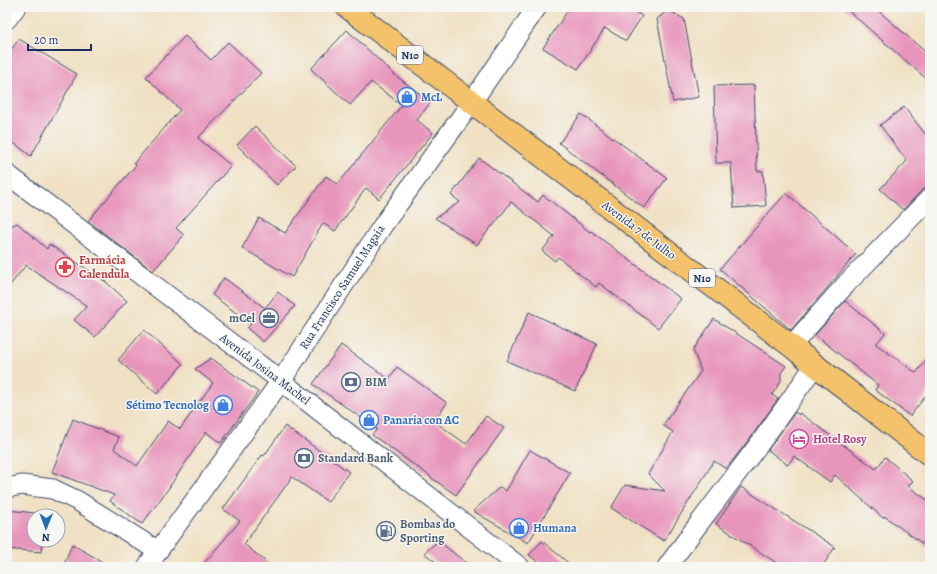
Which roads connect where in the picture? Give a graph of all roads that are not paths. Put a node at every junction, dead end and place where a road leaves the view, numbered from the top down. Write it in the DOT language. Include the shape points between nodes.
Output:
graph roads {
  1 [pos="16,7"];
  2 [pos="347,7"];
  3 [pos="537,7"];
  4 [pos="7,19"];
  5 [pos="472,102"];
  6 [pos="7,174"];
  7 [pos="930,198"];
  8 [pos="791,346"];
  9 [pos="815,365"];
  10 [pos="281,381"];
  11 [pos="930,455"];
  12 [pos="7,488"];
  13 [pos="158,551"];
  14 [pos="147,567"];
  15 [pos="520,567"];
  16 [pos="667,567"];
  1 -- 4 [label="street"];
  2 -- 5 [label="main road, Avenida 7 de Julho / N10"];
  3 -- 5 [label="street, Rua Francisco Samuel Magaia"];
  5 -- 8 [label="main road, Avenida 7 de Julho / N10"];
  5 -- 10 [label="street, Rua Francisco Samuel Magaia" via="383,225"];
  6 -- 10 [label="street, Avenida Josina Machel"];
  7 -- 8 [label="street" via="847,283"];
  8 -- 9 [label="main road, Avenida 7 de Julho / N10"];
  9 -- 11 [label="main road, Avenida 7 de Julho / N10"];
  9 -- 16 [label="street"];
  10 -- 13 [label="street, Rua Francisco Samuel Magaia"];
  10 -- 15 [label="street, Avenida Josina Machel"];
  12 -- 13 [label="street" via="22,485 52,489 78,501"];
  13 -- 14 [label="street, Rua Francisco Samuel Magaia"];
}
